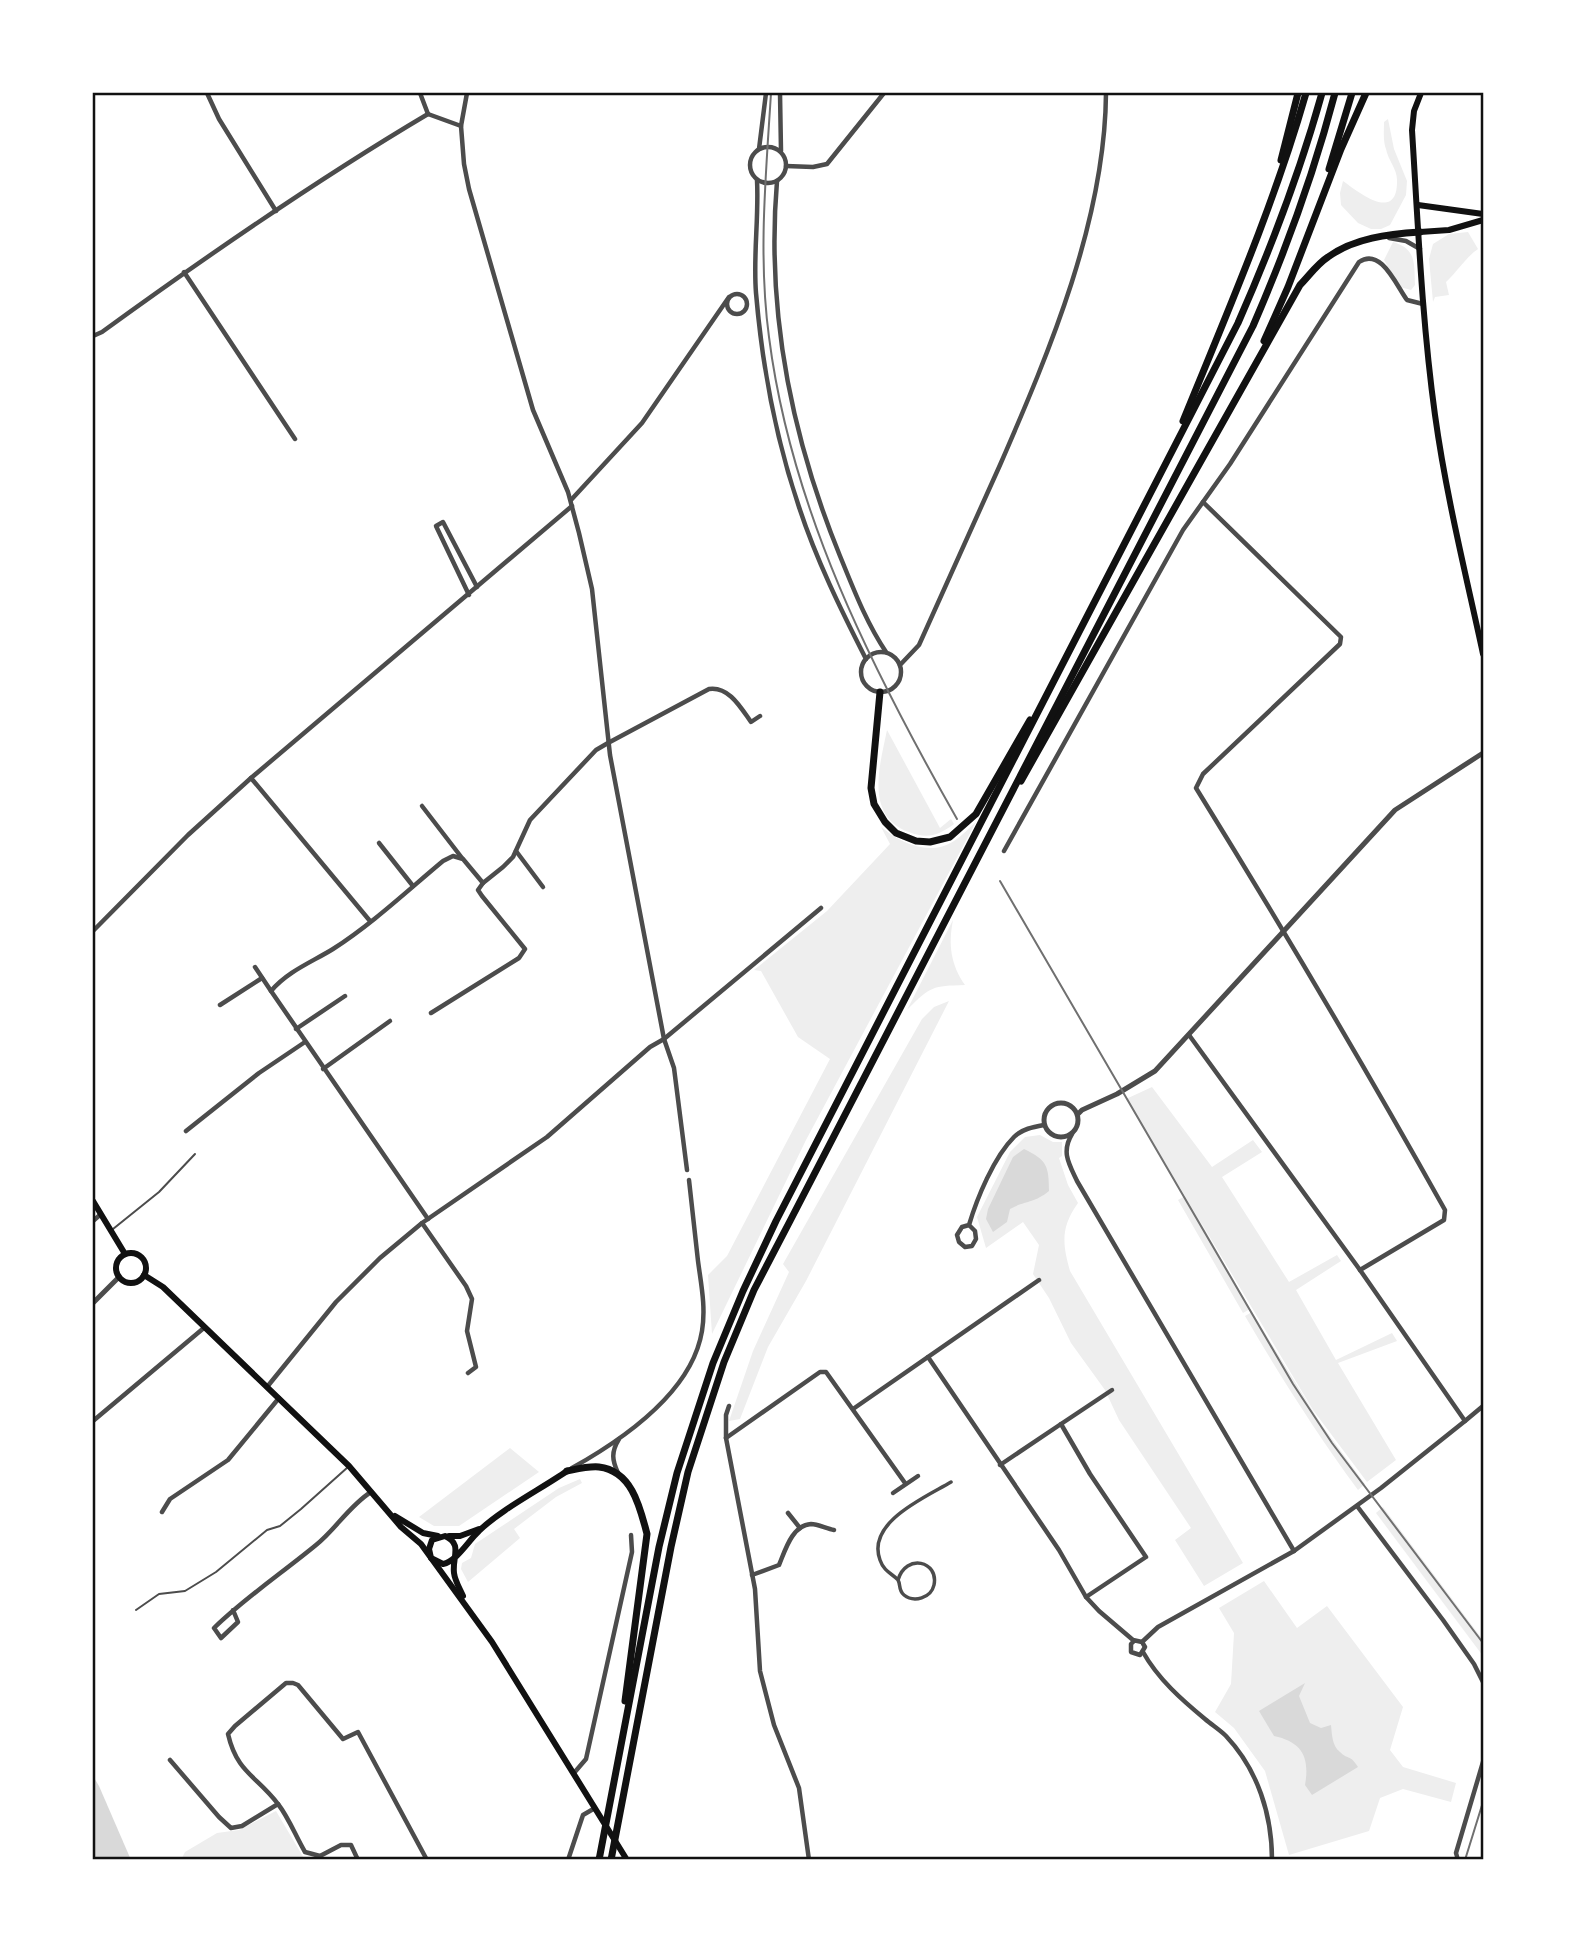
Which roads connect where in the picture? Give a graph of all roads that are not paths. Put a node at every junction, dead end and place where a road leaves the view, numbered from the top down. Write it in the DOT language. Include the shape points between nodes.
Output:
graph roads {
  1 [pos="207,93"];
  2 [pos="420,93"];
  3 [pos="467,93"];
  4 [pos="766,93"];
  5 [pos="780,93"];
  6 [pos="884,93"];
  7 [pos="1106,93"];
  8 [pos="1298,93"];
  9 [pos="1307,93"];
  10 [pos="1322,93"];
  11 [pos="1335,93"];
  12 [pos="1352,93"];
  13 [pos="1366,93"];
  14 [pos="1421,93"];
  15 [pos="428,114"];
  16 [pos="461,126"];
  17 [pos="759,149"];
  18 [pos="781,152"];
  19 [pos="786,166"];
  20 [pos="757,180"];
  21 [pos="777,181"];
  22 [pos="1274,190"];
  23 [pos="1418,205"];
  24 [pos="276,211"];
  25 [pos="1483,214"];
  26 [pos="1483,220"];
  27 [pos="1420,232"];
  28 [pos="1310,233"];
  29 [pos="1382,236"];
  30 [pos="1420,249"];
  31 [pos="184,272"];
  32 [pos="729,297"];
  33 [pos="1424,305"];
  34 [pos="93,336"];
  35 [pos="1227,414"];
  36 [pos="295,439"];
  37 [pos="1165,463"];
  38 [pos="1203,502"];
  39 [pos="571,503"];
  40 [pos="477,587"];
  41 [pos="469,595"];
  42 [pos="1080,631"];
  43 [pos="886,652"];
  44 [pos="1483,654"];
  45 [pos="866,659"];
  46 [pos="900,664"];
  47 [pos="880,692"];
  48 [pos="760,716"];
  49 [pos="608,743"];
  50 [pos="1483,753"];
  51 [pos="251,778"];
  52 [pos="422,806"];
  53 [pos="379,843"];
  54 [pos="516,851"];
  55 [pos="1004,851"];
  56 [pos="463,859"];
  57 [pos="483,883"];
  58 [pos="413,886"];
  59 [pos="543,887"];
  60 [pos="821,908"];
  61 [pos="946,916"];
  62 [pos="370,921"];
  63 [pos="1284,930"];
  64 [pos="93,931"];
  65 [pos="254,967"];
  66 [pos="262,978"];
  67 [pos="271,991"];
  68 [pos="345,996"];
  69 [pos="220,1005"];
  70 [pos="431,1013"];
  71 [pos="390,1021"];
  72 [pos="296,1029"];
  73 [pos="1189,1035"];
  74 [pos="664,1040"];
  75 [pos="305,1042"];
  76 [pos="323,1069"];
  77 [pos="1078,1114"];
  78 [pos="1044,1125"];
  79 [pos="187,1131"];
  80 [pos="1072,1134"];
  81 [pos="195,1154"];
  82 [pos="687,1170"];
  83 [pos="689,1180"];
  84 [pos="93,1201"];
  85 [pos="101,1214"];
  86 [pos="428,1219"];
  87 [pos="93,1221"];
  88 [pos="422,1223"];
  89 [pos="969,1225"];
  90 [pos="112,1230"];
  91 [pos="125,1254"];
  92 [pos="1360,1270"];
  93 [pos="144,1275"];
  94 [pos="119,1277"];
  95 [pos="1039,1280"];
  96 [pos="93,1303"];
  97 [pos="205,1327"];
  98 [pos="928,1357"];
  99 [pos="467,1373"];
  100 [pos="267,1387"];
  101 [pos="1112,1390"];
  102 [pos="279,1398"];
  103 [pos="729,1406"];
  104 [pos="1483,1406"];
  105 [pos="853,1409"];
  106 [pos="93,1421"];
  107 [pos="1465,1421"];
  108 [pos="1061,1423"];
  109 [pos="622,1436"];
  110 [pos="726,1438"];
  111 [pos="1000,1465"];
  112 [pos="349,1466"];
  113 [pos="567,1471"];
  114 [pos="618,1474"];
  115 [pos="918,1476"];
  116 [pos="951,1482"];
  117 [pos="905,1483"];
  118 [pos="371,1492"];
  119 [pos="893,1493"];
  120 [pos="1357,1506"];
  121 [pos="162,1512"];
  122 [pos="389,1512"];
  123 [pos="788,1513"];
  124 [pos="800,1528"];
  125 [pos="481,1529"];
  126 [pos="834,1530"];
  127 [pos="632,1535"];
  128 [pos="445,1536"];
  129 [pos="1294,1551"];
  130 [pos="431,1558"];
  131 [pos="454,1558"];
  132 [pos="752,1575"];
  133 [pos="898,1580"];
  134 [pos="1086,1597"];
  135 [pos="468,1608"];
  136 [pos="136,1610"];
  137 [pos="233,1610"];
  138 [pos="1134,1641"];
  139 [pos="1142,1642"];
  140 [pos="1143,1652"];
  141 [pos="1483,1682"];
  142 [pos="170,1760"];
  143 [pos="1483,1762"];
  144 [pos="574,1773"];
  145 [pos="614,1777"];
  146 [pos="278,1804"];
  147 [pos="595,1808"];
  148 [pos="358,1860"];
  149 [pos="427,1860"];
  150 [pos="568,1860"];
  151 [pos="598,1860"];
  152 [pos="611,1860"];
  153 [pos="627,1860"];
  154 [pos="809,1860"];
  155 [pos="1272,1860"];
  156 [pos="1456,1860"];
  1 -- 24 [label="street"];
  2 -- 15 [label="street"];
  3 -- 16 [label="street"];
  4 -- 17 [label="street"];
  5 -- 18 [label="street"];
  6 -- 19 [label="street" via="827,164"];
  7 -- 46 [label="street" via="1106,127 1086,228 1059,321 919,645"];
  8 -- 22 [label="main road"];
  9 -- 22 [label="main road"];
  10 -- 37 [label="main road" via="1269,251 1238,323"];
  11 -- 61 [label="main road" via="1284,256 1253,326"];
  12 -- 28 [label="main road"];
  13 -- 28 [label="main road"];
  14 -- 23 [label="main road" via="1412,130"];
  15 -- 16 [label="street"];
  15 -- 24 [label="street"];
  16 -- 39 [label="street" via="469,189 529,397"];
  17 -- 18 [label="street" via="772,147"];
  17 -- 20 [label="street" via="749,164"];
  18 -- 19 [label="street"];
  19 -- 21 [label="street"];
  20 -- 21 [label="street"];
  20 -- 45 [label="street" via="756,292 778,429 799,508"];
  21 -- 43 [label="street" via="773,239 776,302 797,432 824,519 867,623"];
  22 -- 37 [label="main road"];
  23 -- 25 [label="main road"];
  23 -- 27 [label="main road"];
  24 -- 31 [label="street"];
  26 -- 27 [label="main road"];
  27 -- 29 [label="main road"];
  27 -- 30 [label="main road"];
  28 -- 35 [label="main road"];
  29 -- 30 [label="street"];
  29 -- 35 [label="main road" via="1327,257 1300,285"];
  30 -- 33 [label="main road"];
  31 -- 34 [label="street"];
  31 -- 36 [label="street"];
  32 -- 32 [label="street" via="731,312 745,311 745,296 736,293"];
  32 -- 39 [label="street" via="642,423"];
  33 -- 38 [label="street" via="1406,300 1380,260 1370,257 1359,262"];
  33 -- 44 [label="main road" via="1438,430"];
  35 -- 61 [label="main road"];
  37 -- 42 [label="main road"];
  38 -- 55 [label="street" via="1182,530"];
  38 -- 63 [label="street" via="1341,637 1340,644 1203,774 1196,788"];
  39 -- 40 [label="street"];
  39 -- 49 [label="street" via="592,590"];
  40 -- 41 [label="street"];
  40 -- 41 [label="street" via="443,522 436,526"];
  41 -- 51 [label="street"];
  42 -- 47 [label="main road" via="976,814 950,837 916,841 896,833 874,804 871,788"];
  42 -- 145 [label="main road" via="776,1221 713,1363 677,1473 659,1547"];
  43 -- 45 [label="street"];
  43 -- 46 [label="street"];
  45 -- 47 [label="street" via="862,678 869,688"];
  46 -- 47 [label="street" via="897,684"];
  48 -- 49 [label="street" via="751,722 734,699 716,688 709,689"];
  49 -- 54 [label="street" via="530,820"];
  49 -- 74 [label="street"];
  50 -- 63 [label="street" via="1395,810"];
  51 -- 62 [label="street"];
  51 -- 64 [label="street"];
  52 -- 56 [label="street"];
  53 -- 58 [label="street"];
  54 -- 57 [label="street"];
  54 -- 59 [label="street"];
  56 -- 57 [label="street"];
  56 -- 58 [label="street" via="453,856 443,861"];
  57 -- 70 [label="street" via="478,890 525,949 519,958"];
  58 -- 62 [label="street"];
  60 -- 74 [label="street"];
  61 -- 152 [label="main road" via="754,1290 724,1362 688,1472"];
  62 -- 67 [label="street"];
  63 -- 73 [label="street"];
  63 -- 92 [label="street" via="1445,1210 1444,1220"];
  65 -- 66 [label="street"];
  66 -- 67 [label="street"];
  66 -- 69 [label="street"];
  67 -- 72 [label="street"];
  68 -- 72 [label="street"];
  71 -- 76 [label="street"];
  72 -- 75 [label="street"];
  73 -- 77 [label="street" via="1155,1072"];
  73 -- 92 [label="street"];
  74 -- 82 [label="street" via="674,1068"];
  74 -- 86 [label="street" via="650,1047 547,1137"];
  75 -- 76 [label="street"];
  75 -- 79 [label="street"];
  76 -- 86 [label="street"];
  77 -- 78 [label="street" via="1071,1105 1058,1103 1046,1111"];
  77 -- 80 [label="street"];
  78 -- 80 [label="street" via="1056,1137"];
  78 -- 89 [label="street" via="1014,1137 999,1157"];
  80 -- 129 [label="street" via="1066,1157 1077,1181"];
  81 -- 90 [label="lane" via="159,1192"];
  83 -- 109 [label="street" via="704,1306 702,1332 673,1390"];
  84 -- 85 [label="main road"];
  85 -- 87 [label="street"];
  85 -- 90 [label="main road"];
  86 -- 88 [label="street"];
  88 -- 99 [label="street" via="472,1299 467,1331 476,1367"];
  88 -- 100 [label="street" via="336,1302"];
  89 -- 89 [label="street" via="957,1235 965,1247 976,1239"];
  90 -- 91 [label="main road"];
  91 -- 93 [label="main road" via="142,1258"];
  91 -- 94 [label="main road" via="116,1264"];
  92 -- 107 [label="street"];
  93 -- 94 [label="main road" via="133,1283"];
  93 -- 97 [label="main road"];
  94 -- 96 [label="street"];
  95 -- 98 [label="street"];
  97 -- 100 [label="main road"];
  97 -- 106 [label="street"];
  98 -- 105 [label="street"];
  98 -- 111 [label="street"];
  100 -- 102 [label="main road"];
  101 -- 108 [label="street"];
  102 -- 112 [label="main road"];
  102 -- 121 [label="street" via="228,1460 170,1499"];
  103 -- 110 [label="street"];
  104 -- 107 [label="street"];
  105 -- 110 [label="street" via="830,1375 820,1372"];
  105 -- 117 [label="street"];
  107 -- 120 [label="street"];
  108 -- 111 [label="street"];
  108 -- 134 [label="street" via="1146,1557"];
  109 -- 113 [label="street"];
  109 -- 114 [label="street" via="612,1461"];
  110 -- 132 [label="street"];
  111 -- 134 [label="street"];
  112 -- 118 [label="main road"];
  112 -- 136 [label="lane" via="301,1510 267,1530 216,1572 186,1591 159,1594"];
  113 -- 114 [label="main road" via="599,1467"];
  113 -- 125 [label="main road"];
  114 -- 145 [label="main road" via="632,1489 647,1534"];
  115 -- 117 [label="street"];
  116 -- 133 [label="street" via="908,1507 884,1528 879,1539 880,1560"];
  117 -- 119 [label="street"];
  118 -- 122 [label="main road"];
  118 -- 137 [label="street" via="318,1544"];
  120 -- 129 [label="street"];
  120 -- 141 [label="street" via="1443,1620"];
  122 -- 128 [label="main road" via="423,1534"];
  122 -- 130 [label="main road"];
  123 -- 124 [label="street"];
  124 -- 126 [label="street" via="810,1524"];
  124 -- 132 [label="street" via="779,1565"];
  125 -- 128 [label="main road"];
  125 -- 131 [label="main road"];
  127 -- 144 [label="street" via="586,1759"];
  128 -- 130 [label="main road" via="432,1540"];
  128 -- 131 [label="main road" via="456,1544"];
  129 -- 139 [label="street" via="1158,1627"];
  130 -- 131 [label="main road" via="443,1564"];
  130 -- 135 [label="main road"];
  131 -- 135 [label="main road" via="455,1575"];
  132 -- 154 [label="street" via="760,1671 774,1725 799,1788"];
  133 -- 133 [label="street" via="906,1566 917,1563 928,1567 934,1584 925,1597 912,1599 901,1592"];
  134 -- 138 [label="street"];
  135 -- 144 [label="main road"];
  137 -- 137 [label="street" via="214,1628 221,1638 238,1622"];
  138 -- 139 [label="street"];
  138 -- 140 [label="street" via="1131,1652"];
  139 -- 140 [label="street"];
  140 -- 155 [label="street" via="1167,1684 1226,1737 1246,1765 1269,1815"];
  142 -- 146 [label="street" via="231,1828"];
  143 -- 156 [label="street"];
  144 -- 147 [label="main road"];
  145 -- 151 [label="main road"];
  146 -- 148 [label="street" via="306,1852 320,1856 351,1845"];
  146 -- 149 [label="street" via="242,1768 228,1734 286,1683 293,1683 343,1739 358,1732"];
  147 -- 150 [label="street" via="583,1815"];
  147 -- 153 [label="main road"];
}
